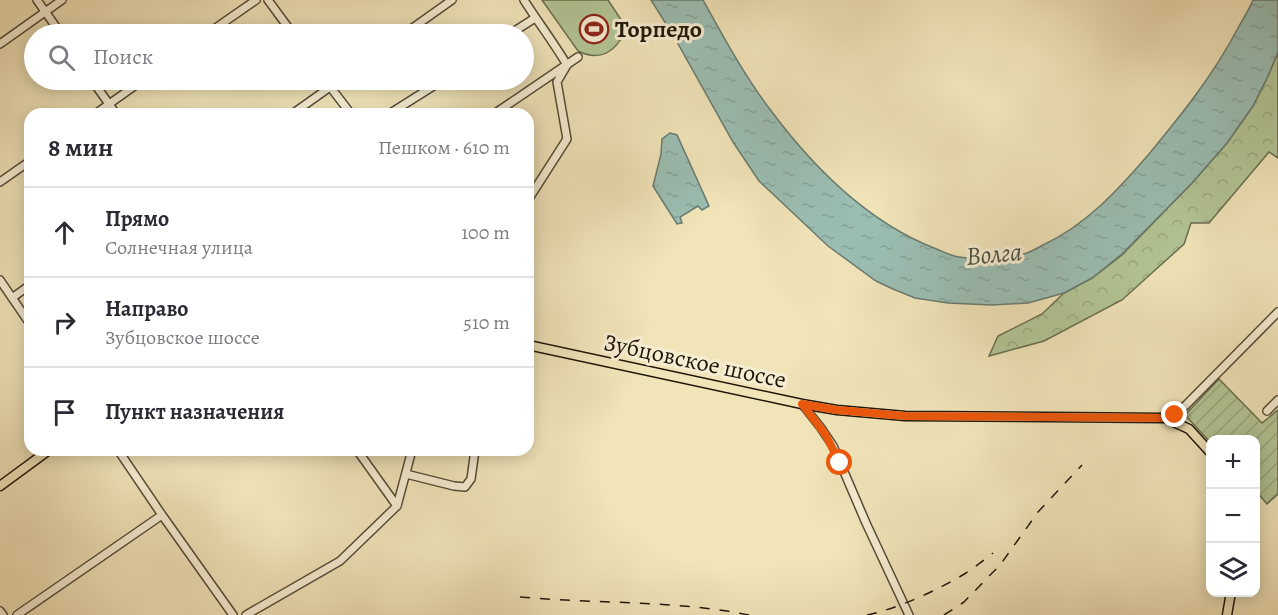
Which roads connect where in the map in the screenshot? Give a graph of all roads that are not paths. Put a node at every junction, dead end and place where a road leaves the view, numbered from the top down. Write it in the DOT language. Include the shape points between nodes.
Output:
graph roads {
  1 [pos="37,0"];
  2 [pos="62,0"];
  3 [pos="256,0"];
  4 [pos="268,0"];
  5 [pos="452,0"];
  6 [pos="524,0"];
  7 [pos="45,12"];
  8 [pos="535,18"];
  9 [pos="28,24"];
  10 [pos="54,24"];
  11 [pos="221,24"];
  12 [pos="286,24"];
  13 [pos="418,24"];
  14 [pos="526,24"];
  15 [pos="24,27"];
  16 [pos="0,44"];
  17 [pos="578,57"];
  18 [pos="567,65"];
  19 [pos="534,87"];
  20 [pos="99,90"];
  21 [pos="129,90"];
  22 [pos="326,90"];
  23 [pos="332,90"];
  24 [pos="427,90"];
  25 [pos="530,90"];
  26 [pos="109,104"];
  27 [pos="103,108"];
  28 [pos="112,108"];
  29 [pos="300,108"];
  30 [pos="346,108"];
  31 [pos="399,108"];
  32 [pos="503,108"];
  33 [pos="24,164"];
  34 [pos="0,182"];
  35 [pos="534,191"];
  36 [pos="0,280"];
  37 [pos="24,289"];
  38 [pos="12,298"];
  39 [pos="1278,312"];
  40 [pos="24,315"];
  41 [pos="534,346"];
  42 [pos="1278,400"];
  43 [pos="802,404"];
  44 [pos="1267,411"];
  45 [pos="1165,418"];
  46 [pos="1206,448"];
  47 [pos="41,456"];
  48 [pos="122,456"];
  49 [pos="361,456"];
  50 [pos="410,456"];
  51 [pos="474,456"];
  52 [pos="406,474"];
  53 [pos="0,486"];
  54 [pos="397,506"];
  55 [pos="162,515"];
  56 [pos="1230,597"];
  57 [pos="0,611"];
  58 [pos="3,615"];
  59 [pos="17,615"];
  60 [pos="233,615"];
  61 [pos="246,615"];
  62 [pos="909,615"];
  63 [pos="1227,615"];
  1 -- 7 [label="street"];
  2 -- 7 [label="street"];
  3 -- 11 [label="street"];
  4 -- 12 [label="street"];
  5 -- 13 [label="street"];
  6 -- 8 [label="street"];
  7 -- 9 [label="street"];
  7 -- 10 [label="street"];
  8 -- 14 [label="street"];
  8 -- 18 [label="street"];
  15 -- 16 [label="street"];
  17 -- 18 [label="street"];
  18 -- 19 [label="street"];
  18 -- 35 [label="street" via="557,82 567,139"];
  20 -- 26 [label="street"];
  21 -- 26 [label="street"];
  22 -- 29 [label="street"];
  23 -- 30 [label="street"];
  24 -- 31 [label="street"];
  25 -- 32 [label="street"];
  26 -- 27 [label="street"];
  26 -- 28 [label="street"];
  33 -- 34 [label="street"];
  36 -- 38 [label="street"];
  37 -- 38 [label="street"];
  38 -- 40 [label="street"];
  39 -- 45 [label="street" via="1186,405"];
  41 -- 43 [label="main road, Зубцовское шоссе"];
  42 -- 44 [label="street"];
  43 -- 45 [label="main road, Зубцовское шоссе" via="905,416"];
  43 -- 62 [label="street" via="833,446"];
  45 -- 46 [label="main road" via="1189,429"];
  47 -- 53 [label="main road"];
  48 -- 55 [label="street"];
  49 -- 54 [label="street"];
  50 -- 52 [label="street"];
  51 -- 52 [label="street" via="471,479 465,487"];
  52 -- 54 [label="street"];
  54 -- 61 [label="street" via="340,561"];
  55 -- 59 [label="street"];
  55 -- 60 [label="street"];
  56 -- 63 [label="main road"];
  57 -- 58 [label="street"];
}
